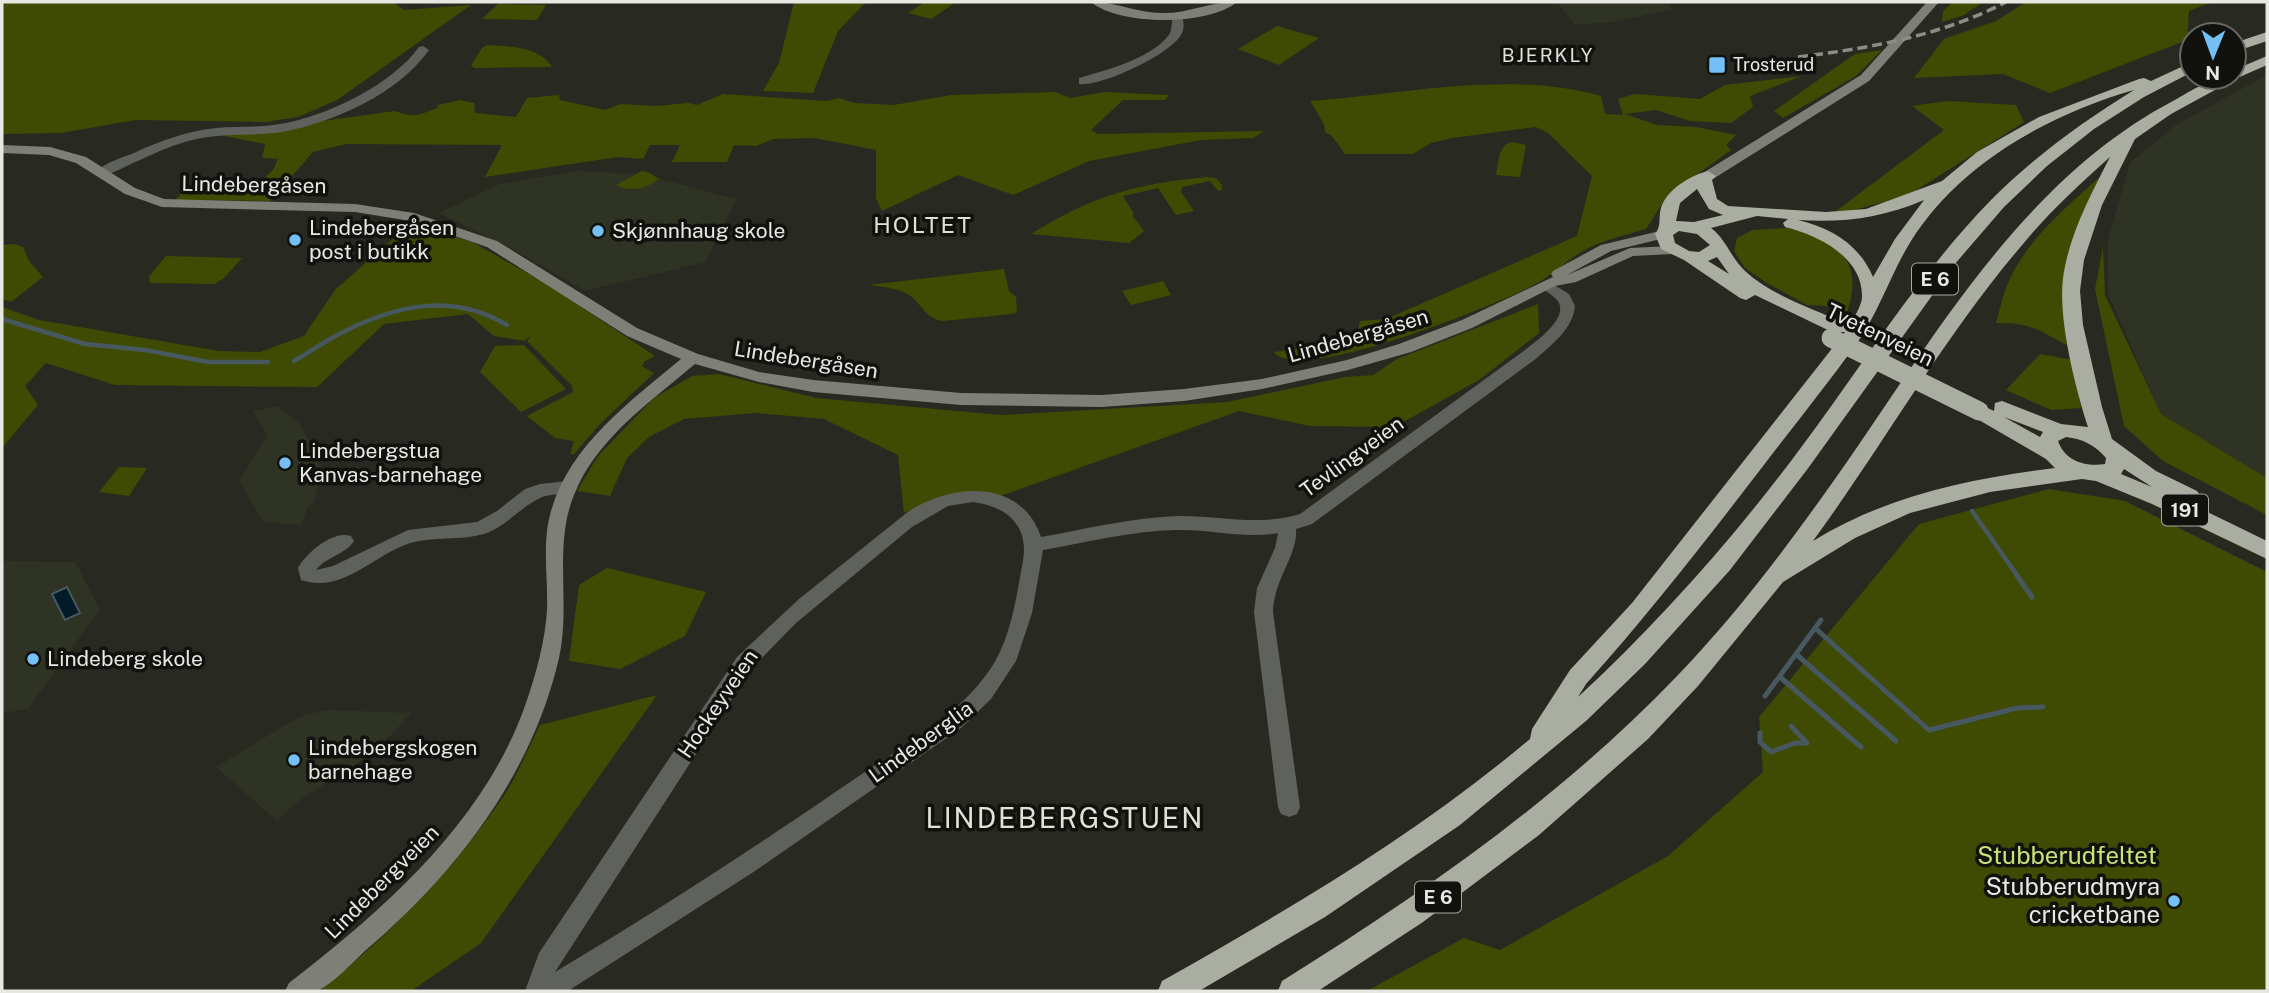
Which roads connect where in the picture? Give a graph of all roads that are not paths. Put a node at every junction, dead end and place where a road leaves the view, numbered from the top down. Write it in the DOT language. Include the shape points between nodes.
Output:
graph roads {
  1 [pos="1097,2"];
  2 [pos="1231,2"];
  3 [pos="1933,2"];
  4 [pos="1177,16"];
  5 [pos="2267,36"];
  6 [pos="2248,43"];
  7 [pos="423,50"];
  8 [pos="2267,60"];
  9 [pos="2248,69"];
  10 [pos="2178,71"];
  11 [pos="2178,74"];
  12 [pos="1083,81"];
  13 [pos="2202,91"];
  14 [pos="2131,133"];
  15 [pos="2,149"];
  16 [pos="102,172"];
  17 [pos="1702,180"];
  18 [pos="1949,182"];
  19 [pos="1752,216"];
  20 [pos="1694,227"];
  21 [pos="1674,242"];
  22 [pos="1717,245"];
  23 [pos="1549,284"];
  24 [pos="1871,298"];
  25 [pos="1835,333"];
  26 [pos="692,358"];
  27 [pos="1983,406"];
  28 [pos="2059,431"];
  29 [pos="2108,447"];
  30 [pos="2052,453"];
  31 [pos="2091,473"];
  32 [pos="568,487"];
  33 [pos="1286,525"];
  34 [pos="2267,535"];
  35 [pos="345,541"];
  36 [pos="1035,545"];
  37 [pos="2267,551"];
  38 [pos="1769,583"];
  39 [pos="1529,757"];
  40 [pos="1289,807"];
  41 [pos="298,991"];
  42 [pos="537,991"];
  43 [pos="546,991"];
  44 [pos="1172,991"];
  45 [pos="1293,991"];
  1 -- 4 [label="street" via="1133,14"];
  2 -- 4 [label="street"];
  3 -- 17 [label="street" via="1873,71"];
  4 -- 12 [label="street" via="1177,32 1170,40 1121,69"];
  5 -- 6 [label="highway"];
  7 -- 16 [label="street" via="396,79 311,120 279,128 193,136"];
  8 -- 9 [label="highway"];
  10 -- 18 [label="highway, E 6" via="2105,94 2044,121 1990,150"];
  11 -- 39 [label="highway, E 6" via="2077,135 1997,204 1949,259 1696,594 1628,669"];
  13 -- 14 [label="highway, E 6"];
  14 -- 29 [label="highway" via="2090,211 2072,282 2075,330 2095,421"];
  14 -- 38 [label="highway, E 6" via="2071,180 2014,240"];
  15 -- 16 [label="street, Lindebergåsen" via="58,153"];
  16 -- 26 [label="street, Lindebergåsen" via="130,191 162,203 355,208 442,225 492,244 632,332"];
  17 -- 19 [label="highway, E 6" via="1709,202"];
  17 -- 20 [label="highway" via="1686,209"];
  17 -- 21 [label="highway" via="1672,200 1667,214"];
  18 -- 19 [label="highway, E 6" via="1886,210 1847,217"];
  18 -- 24 [label="highway, E 6" via="1910,229"];
  19 -- 20 [label="highway, E 6"];
  19 -- 22 [label="highway"];
  19 -- 24 [label="highway, E 6" via="1814,229 1845,247 1861,267"];
  20 -- 21 [label="highway"];
  20 -- 22 [label="highway, Tvetenveien / 191" via="1708,233"];
  21 -- 22 [label="highway" via="1708,256"];
  21 -- 23 [label="street, Lindebergåsen" via="1630,252"];
  21 -- 25 [label="highway, Tvetenveien / 191" via="1749,296"];
  22 -- 25 [label="highway, Tvetenveien / 191" via="1731,267 1751,283"];
  23 -- 26 [label="street, Lindebergåsen" via="1478,319 1364,361 1262,384 1184,395 1068,402 929,397 782,381"];
  23 -- 33 [label="street, Tevlingveien" via="1564,299 1567,315 1531,354 1321,510"];
  24 -- 39 [label="highway, E 6" via="1863,320 1814,388 1640,609 1578,677"];
  25 -- 27 [label="highway, Tvetenveien / 191, bridge"];
  26 -- 32 [label="street, Lindebergveien" via="602,438"];
  27 -- 28 [label="highway, Tvetenveien / 191"];
  27 -- 30 [label="highway, Tvetenveien / 191"];
  28 -- 29 [label="highway, 191" via="2081,432"];
  28 -- 30 [label="highway" via="2048,441"];
  29 -- 31 [label="highway" via="2117,464 2114,469"];
  29 -- 34 [label="highway, 191" via="2166,485"];
  30 -- 31 [label="highway, 191" via="2061,462"];
  31 -- 37 [label="highway, 191" via="2159,498"];
  31 -- 38 [label="highway" via="2005,481 1928,498 1858,526"];
  32 -- 35 [label="street" via="543,488 493,523 400,539 328,576 308,575 307,568 317,556"];
  32 -- 41 [label="street, Lindebergveien" via="555,544 553,639 534,708 516,748 484,803 440,860 383,920"];
  33 -- 36 [label="street" via="1251,530 1181,523"];
  33 -- 40 [label="street" via="1288,536 1263,606"];
  36 -- 42 [label="street, Hockeyveien" via="1023,517 1003,502 976,496 946,499 908,522 782,623 744,663 547,961"];
  36 -- 43 [label="street, Lindeberglia" via="1018,633 1004,664 980,698 942,731 734,873"];
  38 -- 45 [label="highway, E 6" via="1667,703 1574,789 1466,877"];
  39 -- 44 [label="highway, E 6" via="1370,874"];
}
